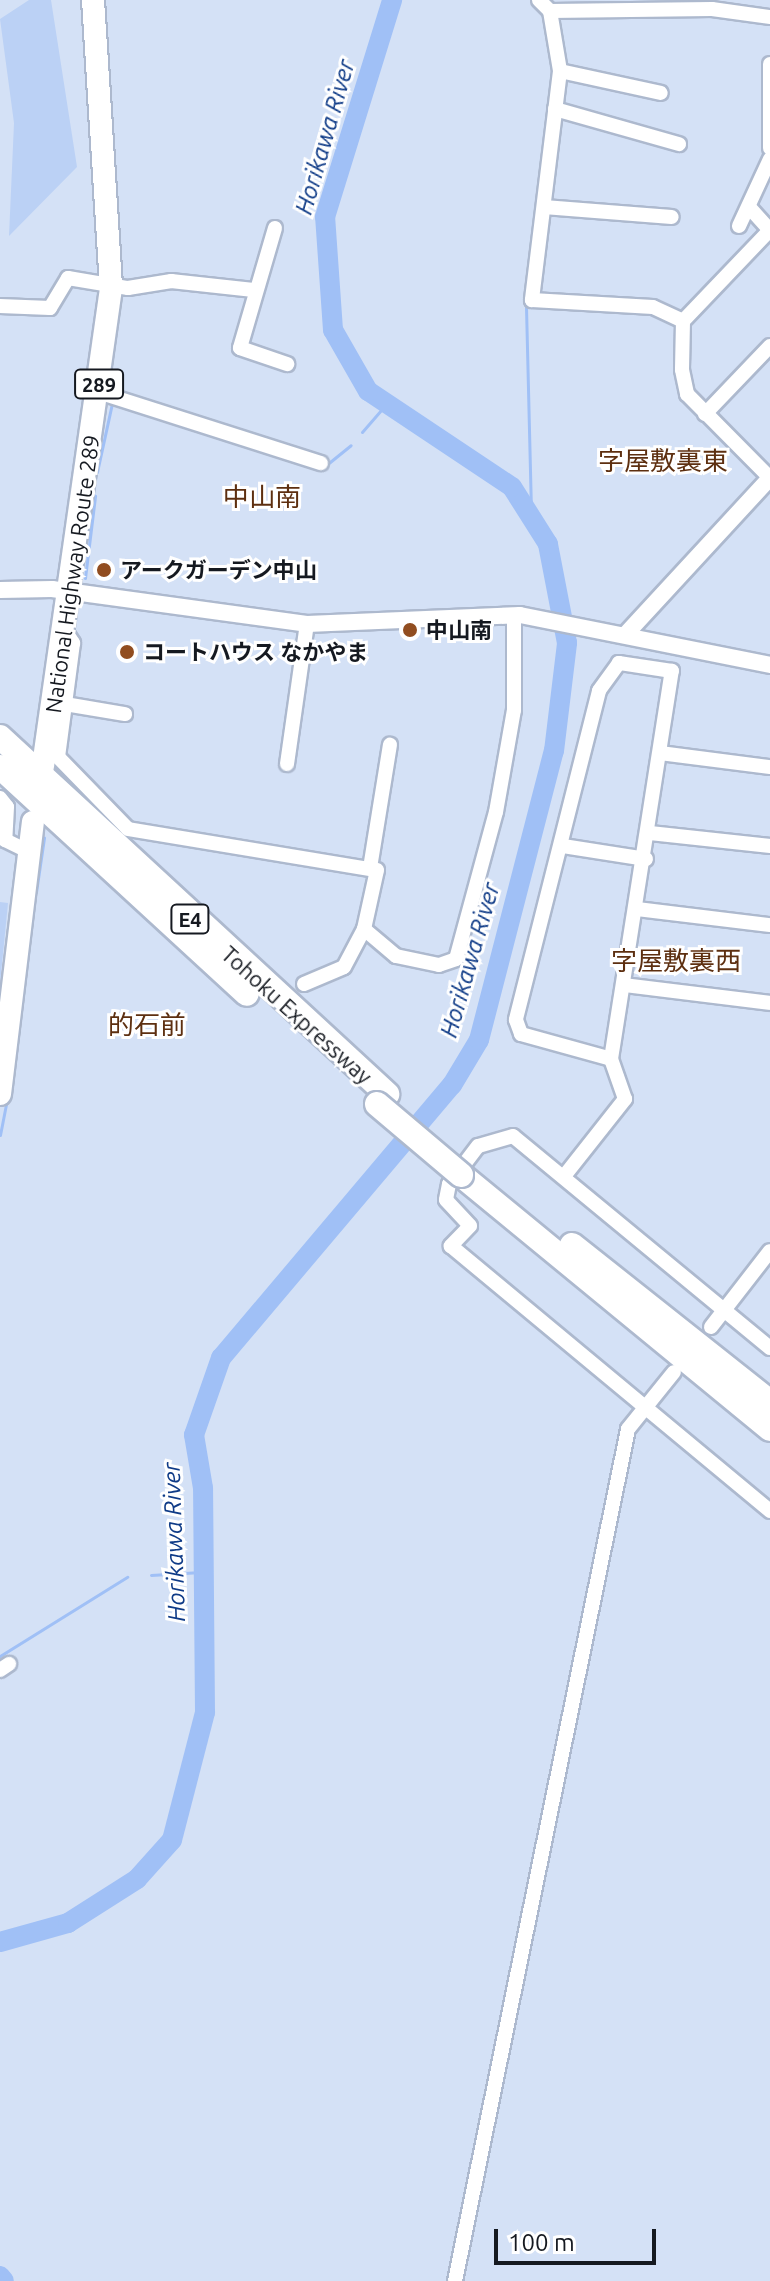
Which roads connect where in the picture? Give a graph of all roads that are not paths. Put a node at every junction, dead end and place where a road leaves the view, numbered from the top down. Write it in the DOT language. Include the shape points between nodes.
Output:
graph roads {
  1 [pos="93,0"];
  2 [pos="544,5"];
  3 [pos="770,17"];
  4 [pos="770,64"];
  5 [pos="560,71"];
  6 [pos="769,84"];
  7 [pos="661,93"];
  8 [pos="555,109"];
  9 [pos="679,144"];
  10 [pos="770,148"];
  11 [pos="770,159"];
  12 [pos="544,207"];
  13 [pos="749,207"];
  14 [pos="672,217"];
  15 [pos="739,226"];
  16 [pos="275,228"];
  17 [pos="111,286"];
  18 [pos="254,290"];
  19 [pos="0,306"];
  20 [pos="683,321"];
  21 [pos="770,346"];
  22 [pos="287,364"];
  23 [pos="98,392"];
  24 [pos="705,414"];
  25 [pos="321,463"];
  26 [pos="770,478"];
  27 [pos="0,590"];
  28 [pos="69,591"];
  29 [pos="517,615"];
  30 [pos="307,624"];
  31 [pos="64,629"];
  32 [pos="626,634"];
  33 [pos="770,665"];
  34 [pos="65,704"];
  35 [pos="125,714"];
  36 [pos="0,737"];
  37 [pos="390,745"];
  38 [pos="660,753"];
  39 [pos="287,764"];
  40 [pos="43,766"];
  41 [pos="0,767"];
  42 [pos="770,767"];
  43 [pos="0,798"];
  44 [pos="33,822"];
  45 [pos="650,833"];
  46 [pos="563,846"];
  47 [pos="770,846"];
  48 [pos="28,851"];
  49 [pos="646,859"];
  50 [pos="370,868"];
  51 [pos="637,909"];
  52 [pos="770,925"];
  53 [pos="364,929"];
  54 [pos="304,984"];
  55 [pos="624,985"];
  56 [pos="770,1003"];
  57 [pos="611,1059"];
  58 [pos="0,1094"];
  59 [pos="382,1099"];
  60 [pos="466,1169"];
  61 [pos="565,1175"];
  62 [pos="770,1251"];
  63 [pos="722,1311"];
  64 [pos="711,1327"];
  65 [pos="770,1348"];
  66 [pos="674,1372"];
  67 [pos="770,1402"];
  68 [pos="645,1408"];
  69 [pos="770,1429"];
  70 [pos="770,1511"];
  71 [pos="455,2281"];
  1 -- 17 [label="highway, National Highway Route 289 / 289"];
  2 -- 3 [label="street" via="712,9"];
  2 -- 5 [label="street"];
  4 -- 6 [label="street"];
  5 -- 7 [label="street"];
  5 -- 8 [label="street"];
  6 -- 10 [label="street"];
  8 -- 9 [label="street"];
  8 -- 12 [label="street"];
  11 -- 13 [label="street"];
  12 -- 14 [label="street"];
  12 -- 20 [label="street" via="532,300 653,307"];
  13 -- 15 [label="street"];
  13 -- 20 [label="street" via="770,230"];
  16 -- 18 [label="street"];
  17 -- 18 [label="street" via="219,282"];
  17 -- 19 [label="street" via="68,278 50,308"];
  17 -- 23 [label="highway, National Highway Route 289 / 289"];
  18 -- 22 [label="street" via="240,348"];
  20 -- 24 [label="street" via="687,394"];
  21 -- 24 [label="street"];
  23 -- 25 [label="street"];
  23 -- 28 [label="highway, National Highway Route 289 / 289"];
  24 -- 26 [label="street"];
  26 -- 32 [label="street"];
  27 -- 28 [label="street"];
  28 -- 30 [label="street"];
  28 -- 31 [label="highway, National Highway Route 289 / 289"];
  29 -- 30 [label="street"];
  29 -- 32 [label="street" via="593,624"];
  29 -- 53 [label="street" via="506,763 456,959 439,965 396,956"];
  30 -- 39 [label="street"];
  31 -- 34 [label="street" via="73,643"];
  31 -- 40 [label="highway, National Highway Route 289 / 289"];
  32 -- 33 [label="street"];
  34 -- 35 [label="street"];
  34 -- 50 [label="street" via="62,766 128,829"];
  36 -- 59 [label="highway, Tohoku Expressway / E4"];
  37 -- 50 [label="street"];
  38 -- 42 [label="street"];
  38 -- 45 [label="street"];
  38 -- 46 [label="street" via="672,671 619,663 599,691"];
  41 -- 59 [label="highway, Tohoku Expressway / E4" via="147,907"];
  43 -- 48 [label="street" via="7,807 5,840"];
  44 -- 48 [label="highway"];
  45 -- 47 [label="street"];
  45 -- 49 [label="street"];
  46 -- 49 [label="street"];
  46 -- 57 [label="street" via="516,1030"];
  48 -- 58 [label="highway"];
  49 -- 51 [label="street"];
  50 -- 53 [label="street" via="377,870"];
  51 -- 52 [label="street"];
  51 -- 55 [label="street"];
  53 -- 54 [label="street" via="344,967"];
  55 -- 56 [label="street"];
  55 -- 57 [label="street"];
  57 -- 61 [label="street" via="625,1099"];
  59 -- 60 [label="highway, E4"];
  60 -- 67 [label="highway, E4"];
  60 -- 69 [label="highway, E4"];
  61 -- 63 [label="street"];
  61 -- 68 [label="street" via="513,1136 478,1146 449,1184 446,1200 470,1226 451,1246"];
  62 -- 63 [label="street"];
  63 -- 64 [label="street"];
  63 -- 65 [label="street"];
  66 -- 68 [label="street"];
  68 -- 70 [label="street"];
  68 -- 71 [label="street" via="628,1429"];
}
